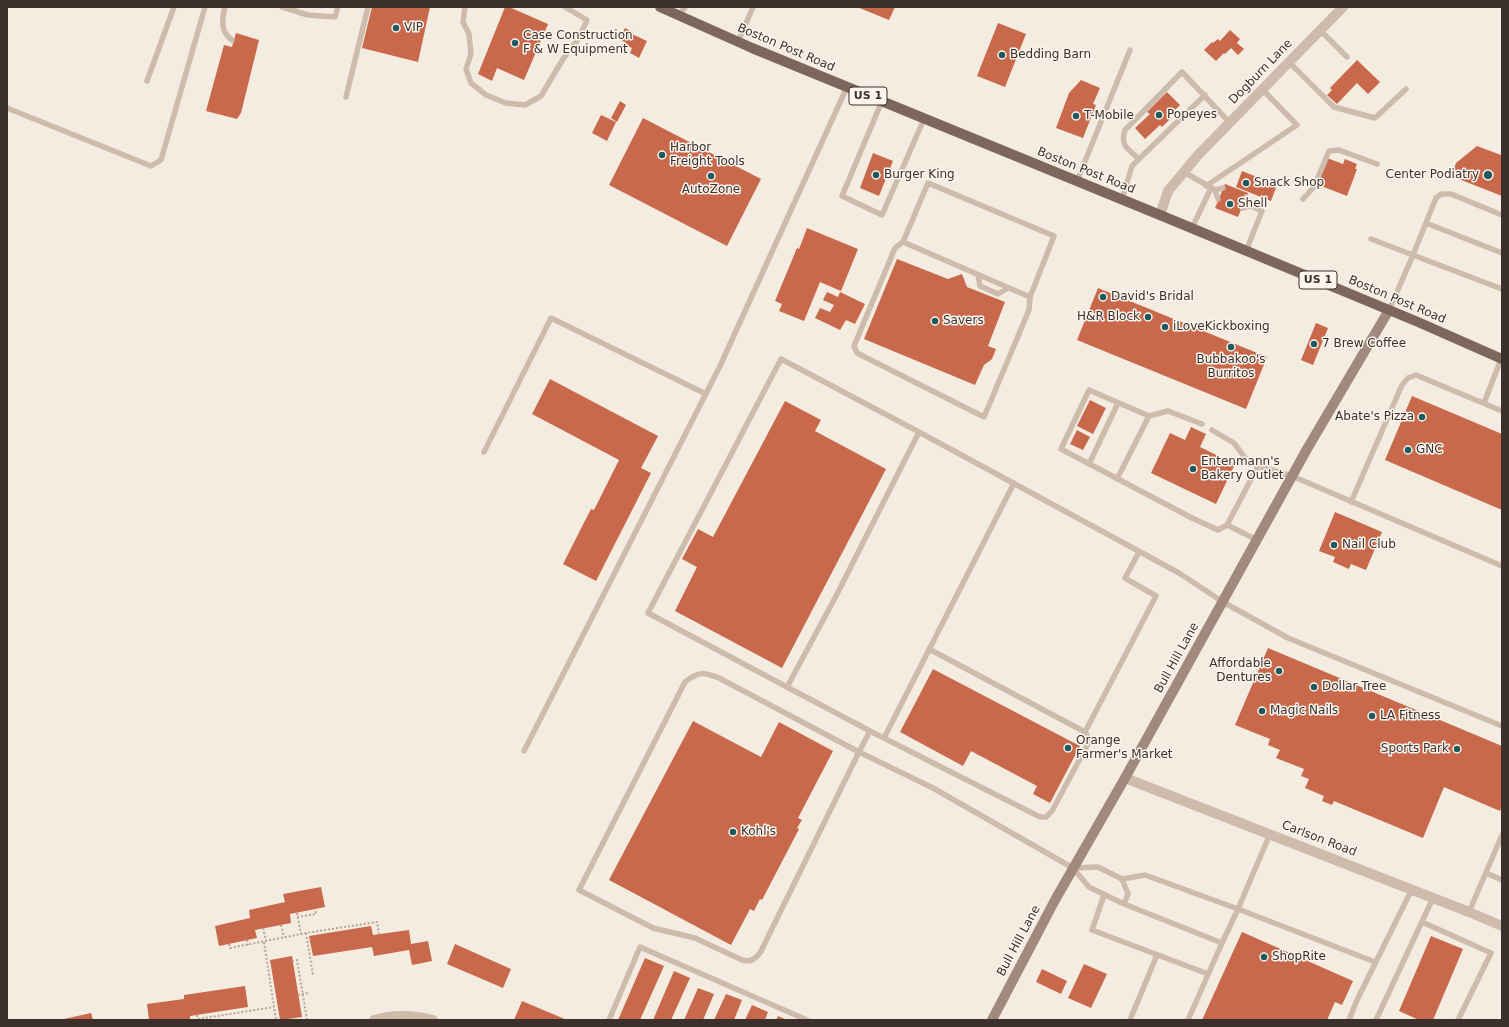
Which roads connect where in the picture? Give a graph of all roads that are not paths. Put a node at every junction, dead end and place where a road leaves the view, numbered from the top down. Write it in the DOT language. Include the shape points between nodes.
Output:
graph roads {
  1 [pos="174,7"];
  2 [pos="205,7"];
  3 [pos="225,7"];
  4 [pos="282,7"];
  5 [pos="338,7"];
  6 [pos="368,7"];
  7 [pos="465,7"];
  8 [pos="565,7"];
  9 [pos="660,7"];
  10 [pos="685,7"];
  11 [pos="753,7"];
  12 [pos="1342,7"];
  13 [pos="679,15"];
  14 [pos="1320,30"];
  15 [pos="232,40"];
  16 [pos="738,42"];
  17 [pos="1130,50"];
  18 [pos="1347,57"];
  19 [pos="1290,62"];
  20 [pos="147,81"];
  21 [pos="847,87"];
  22 [pos="1406,89"];
  23 [pos="1263,90"];
  24 [pos="1205,95"];
  25 [pos="346,96"];
  26 [pos="882,101"];
  27 [pos="7,108"];
  28 [pos="924,119"];
  29 [pos="1230,123"];
  30 [pos="1138,159"];
  31 [pos="1377,164"];
  32 [pos="1184,172"];
  33 [pos="1077,181"];
  34 [pos="1211,188"];
  35 [pos="1223,188"];
  36 [pos="1246,197"];
  37 [pos="1122,199"];
  38 [pos="1218,199"];
  39 [pos="1303,199"];
  40 [pos="1251,206"];
  41 [pos="1242,208"];
  42 [pos="1160,215"];
  43 [pos="1502,215"];
  44 [pos="1426,223"];
  45 [pos="1192,228"];
  46 [pos="1371,239"];
  47 [pos="903,242"];
  48 [pos="1246,251"];
  49 [pos="1502,253"];
  50 [pos="1414,255"];
  51 [pos="978,275"];
  52 [pos="1008,288"];
  53 [pos="1502,289"];
  54 [pos="1030,297"];
  55 [pos="1389,310"];
  56 [pos="1501,359"];
  57 [pos="706,394"];
  58 [pos="1118,402"];
  59 [pos="1484,403"];
  60 [pos="1502,411"];
  61 [pos="1149,416"];
  62 [pos="1202,424"];
  63 [pos="1212,430"];
  64 [pos="919,432"];
  65 [pos="484,452"];
  66 [pos="1088,464"];
  67 [pos="1258,466"];
  68 [pos="1292,476"];
  69 [pos="1116,479"];
  70 [pos="1014,483"];
  71 [pos="1351,502"];
  72 [pos="1227,525"];
  73 [pos="1257,540"];
  74 [pos="1139,552"];
  75 [pos="1502,566"];
  76 [pos="1223,602"];
  77 [pos="929,649"];
  78 [pos="787,687"];
  79 [pos="1502,726"];
  80 [pos="870,731"];
  81 [pos="1085,732"];
  82 [pos="884,738"];
  83 [pos="524,752"];
  84 [pos="859,752"];
  85 [pos="1125,778"];
  86 [pos="1270,834"];
  87 [pos="1502,835"];
  88 [pos="1073,868"];
  89 [pos="1486,873"];
  90 [pos="1122,879"];
  91 [pos="1502,880"];
  92 [pos="1412,889"];
  93 [pos="1104,895"];
  94 [pos="1433,898"];
  95 [pos="1124,904"];
  96 [pos="1238,909"];
  97 [pos="1469,912"];
  98 [pos="1422,922"];
  99 [pos="1502,926"];
  100 [pos="1222,943"];
  101 [pos="1157,955"];
  102 [pos="1375,962"];
  103 [pos="1208,974"];
  104 [pos="374,1020"];
  105 [pos="433,1020"];
  106 [pos="609,1020"];
  107 [pos="807,1020"];
  108 [pos="992,1020"];
  109 [pos="1130,1020"];
  110 [pos="1188,1020"];
  111 [pos="1349,1020"];
  112 [pos="1376,1020"];
  113 [pos="1458,1020"];
  1 -- 20 [label="lane"];
  2 -- 27 [label="lane" via="161,160 151,166"];
  3 -- 15 [label="lane" via="223,30"];
  4 -- 5 [label="lane" via="308,15 335,17"];
  6 -- 25 [label="lane"];
  7 -- 8 [label="lane" via="463,22 469,34 471,54 466,68 471,83 486,95 506,103 525,106 541,96 579,38 587,20"];
  9 -- 13 [label="main road, Boston Post Road / US 1"];
  10 -- 13 [label="lane"];
  11 -- 16 [label="lane"];
  12 -- 14 [label="street, Dogburn Lane"];
  13 -- 16 [label="main road, Boston Post Road / US 1"];
  14 -- 18 [label="lane"];
  14 -- 19 [label="street, Dogburn Lane"];
  16 -- 21 [label="main road, Boston Post Road / US 1"];
  17 -- 33 [label="lane"];
  19 -- 22 [label="lane" via="1334,107 1375,118"];
  19 -- 23 [label="street, Dogburn Lane"];
  21 -- 26 [label="main road, Boston Post Road / US 1"];
  21 -- 57 [label="lane"];
  23 -- 29 [label="street, Dogburn Lane"];
  23 -- 34 [label="lane" via="1296,125"];
  24 -- 29 [label="lane"];
  24 -- 30 [label="lane"];
  24 -- 30 [label="lane" via="1182,72 1125,130 1122,138 1125,146"];
  26 -- 28 [label="main road, Boston Post Road / US 1"];
  26 -- 28 [label="lane" via="842,196 882,214"];
  28 -- 33 [label="main road, Boston Post Road / US 1"];
  29 -- 32 [label="street, Dogburn Lane"];
  30 -- 37 [label="lane" via="1132,166"];
  31 -- 39 [label="lane" via="1339,150 1329,151 1314,187"];
  32 -- 34 [label="lane"];
  32 -- 42 [label="street, Dogburn Lane" via="1168,190"];
  33 -- 37 [label="main road, Boston Post Road / US 1"];
  34 -- 35 [label="lane"];
  34 -- 38 [label="lane"];
  34 -- 45 [label="lane"];
  36 -- 40 [label="lane"];
  37 -- 42 [label="main road, Boston Post Road / US 1"];
  40 -- 41 [label="lane"];
  40 -- 48 [label="lane" via="1262,211"];
  42 -- 45 [label="main road, Boston Post Road / US 1"];
  43 -- 44 [label="lane" via="1451,194 1441,194 1436,198"];
  44 -- 49 [label="lane"];
  44 -- 50 [label="lane"];
  45 -- 48 [label="main road, Boston Post Road / US 1"];
  46 -- 50 [label="lane"];
  47 -- 51 [label="lane"];
  47 -- 54 [label="lane" via="928,183 1054,236"];
  47 -- 54 [label="lane" via="895,248 854,346 857,353 984,417 1029,310"];
  48 -- 55 [label="main road, Boston Post Road / US 1"];
  50 -- 53 [label="lane"];
  50 -- 55 [label="lane"];
  51 -- 52 [label="lane"];
  51 -- 52 [label="lane" via="980,286 998,294"];
  52 -- 54 [label="lane"];
  55 -- 56 [label="main road, Boston Post Road / US 1"];
  55 -- 68 [label="main road, Bull Hill Lane"];
  56 -- 59 [label="lane"];
  57 -- 65 [label="lane" via="551,318"];
  57 -- 83 [label="lane"];
  58 -- 61 [label="lane"];
  58 -- 66 [label="lane"];
  58 -- 66 [label="lane" via="1089,390 1061,449"];
  59 -- 60 [label="lane"];
  59 -- 71 [label="lane" via="1416,375 1408,378 1402,385"];
  61 -- 62 [label="lane" via="1168,411"];
  61 -- 69 [label="lane"];
  63 -- 67 [label="lane" via="1234,442 1245,458"];
  64 -- 70 [label="lane"];
  64 -- 78 [label="lane"];
  64 -- 78 [label="lane" via="781,359 648,613"];
  66 -- 69 [label="lane"];
  67 -- 68 [label="lane"];
  67 -- 72 [label="lane"];
  68 -- 71 [label="lane"];
  68 -- 73 [label="main road, Bull Hill Lane"];
  69 -- 72 [label="lane" via="1218,530"];
  70 -- 74 [label="lane"];
  70 -- 77 [label="lane"];
  71 -- 75 [label="lane"];
  72 -- 73 [label="lane"];
  73 -- 76 [label="main road, Bull Hill Lane"];
  74 -- 76 [label="lane" via="1179,573"];
  74 -- 81 [label="lane" via="1125,578 1156,596"];
  76 -- 79 [label="lane" via="1288,638"];
  76 -- 85 [label="main road, Bull Hill Lane"];
  77 -- 81 [label="lane"];
  77 -- 82 [label="lane"];
  78 -- 80 [label="lane"];
  80 -- 82 [label="lane"];
  80 -- 84 [label="lane"];
  81 -- 82 [label="lane" via="1090,740 1052,811 1046,817 1040,817"];
  84 -- 84 [label="lane" via="719,678 704,673 694,674 685,682 580,890 653,928 695,938 742,960 754,960 763,947"];
  84 -- 88 [label="lane" via="933,788"];
  85 -- 86 [label="street, Carlson Road"];
  85 -- 88 [label="main road, Bull Hill Lane"];
  86 -- 92 [label="street, Carlson Road"];
  86 -- 96 [label="lane"];
  87 -- 89 [label="lane"];
  88 -- 90 [label="lane" via="1098,867"];
  88 -- 93 [label="lane" via="1089,887"];
  88 -- 108 [label="main road, Bull Hill Lane"];
  89 -- 91 [label="lane"];
  89 -- 97 [label="lane"];
  90 -- 95 [label="lane" via="1128,894"];
  90 -- 96 [label="lane" via="1145,875"];
  92 -- 94 [label="street, Carlson Road"];
  92 -- 102 [label="lane"];
  93 -- 95 [label="lane"];
  93 -- 101 [label="lane" via="1092,930"];
  94 -- 97 [label="street, Carlson Road"];
  94 -- 98 [label="lane"];
  95 -- 100 [label="lane"];
  96 -- 100 [label="lane"];
  96 -- 102 [label="lane"];
  97 -- 99 [label="street, Carlson Road"];
  98 -- 112 [label="lane"];
  98 -- 113 [label="lane" via="1491,953"];
  100 -- 103 [label="lane"];
  101 -- 103 [label="lane"];
  101 -- 109 [label="lane"];
  102 -- 111 [label="lane"];
  103 -- 110 [label="lane"];
  104 -- 105 [label="street" via="400,1015"];
  106 -- 107 [label="lane" via="640,947"];
}
